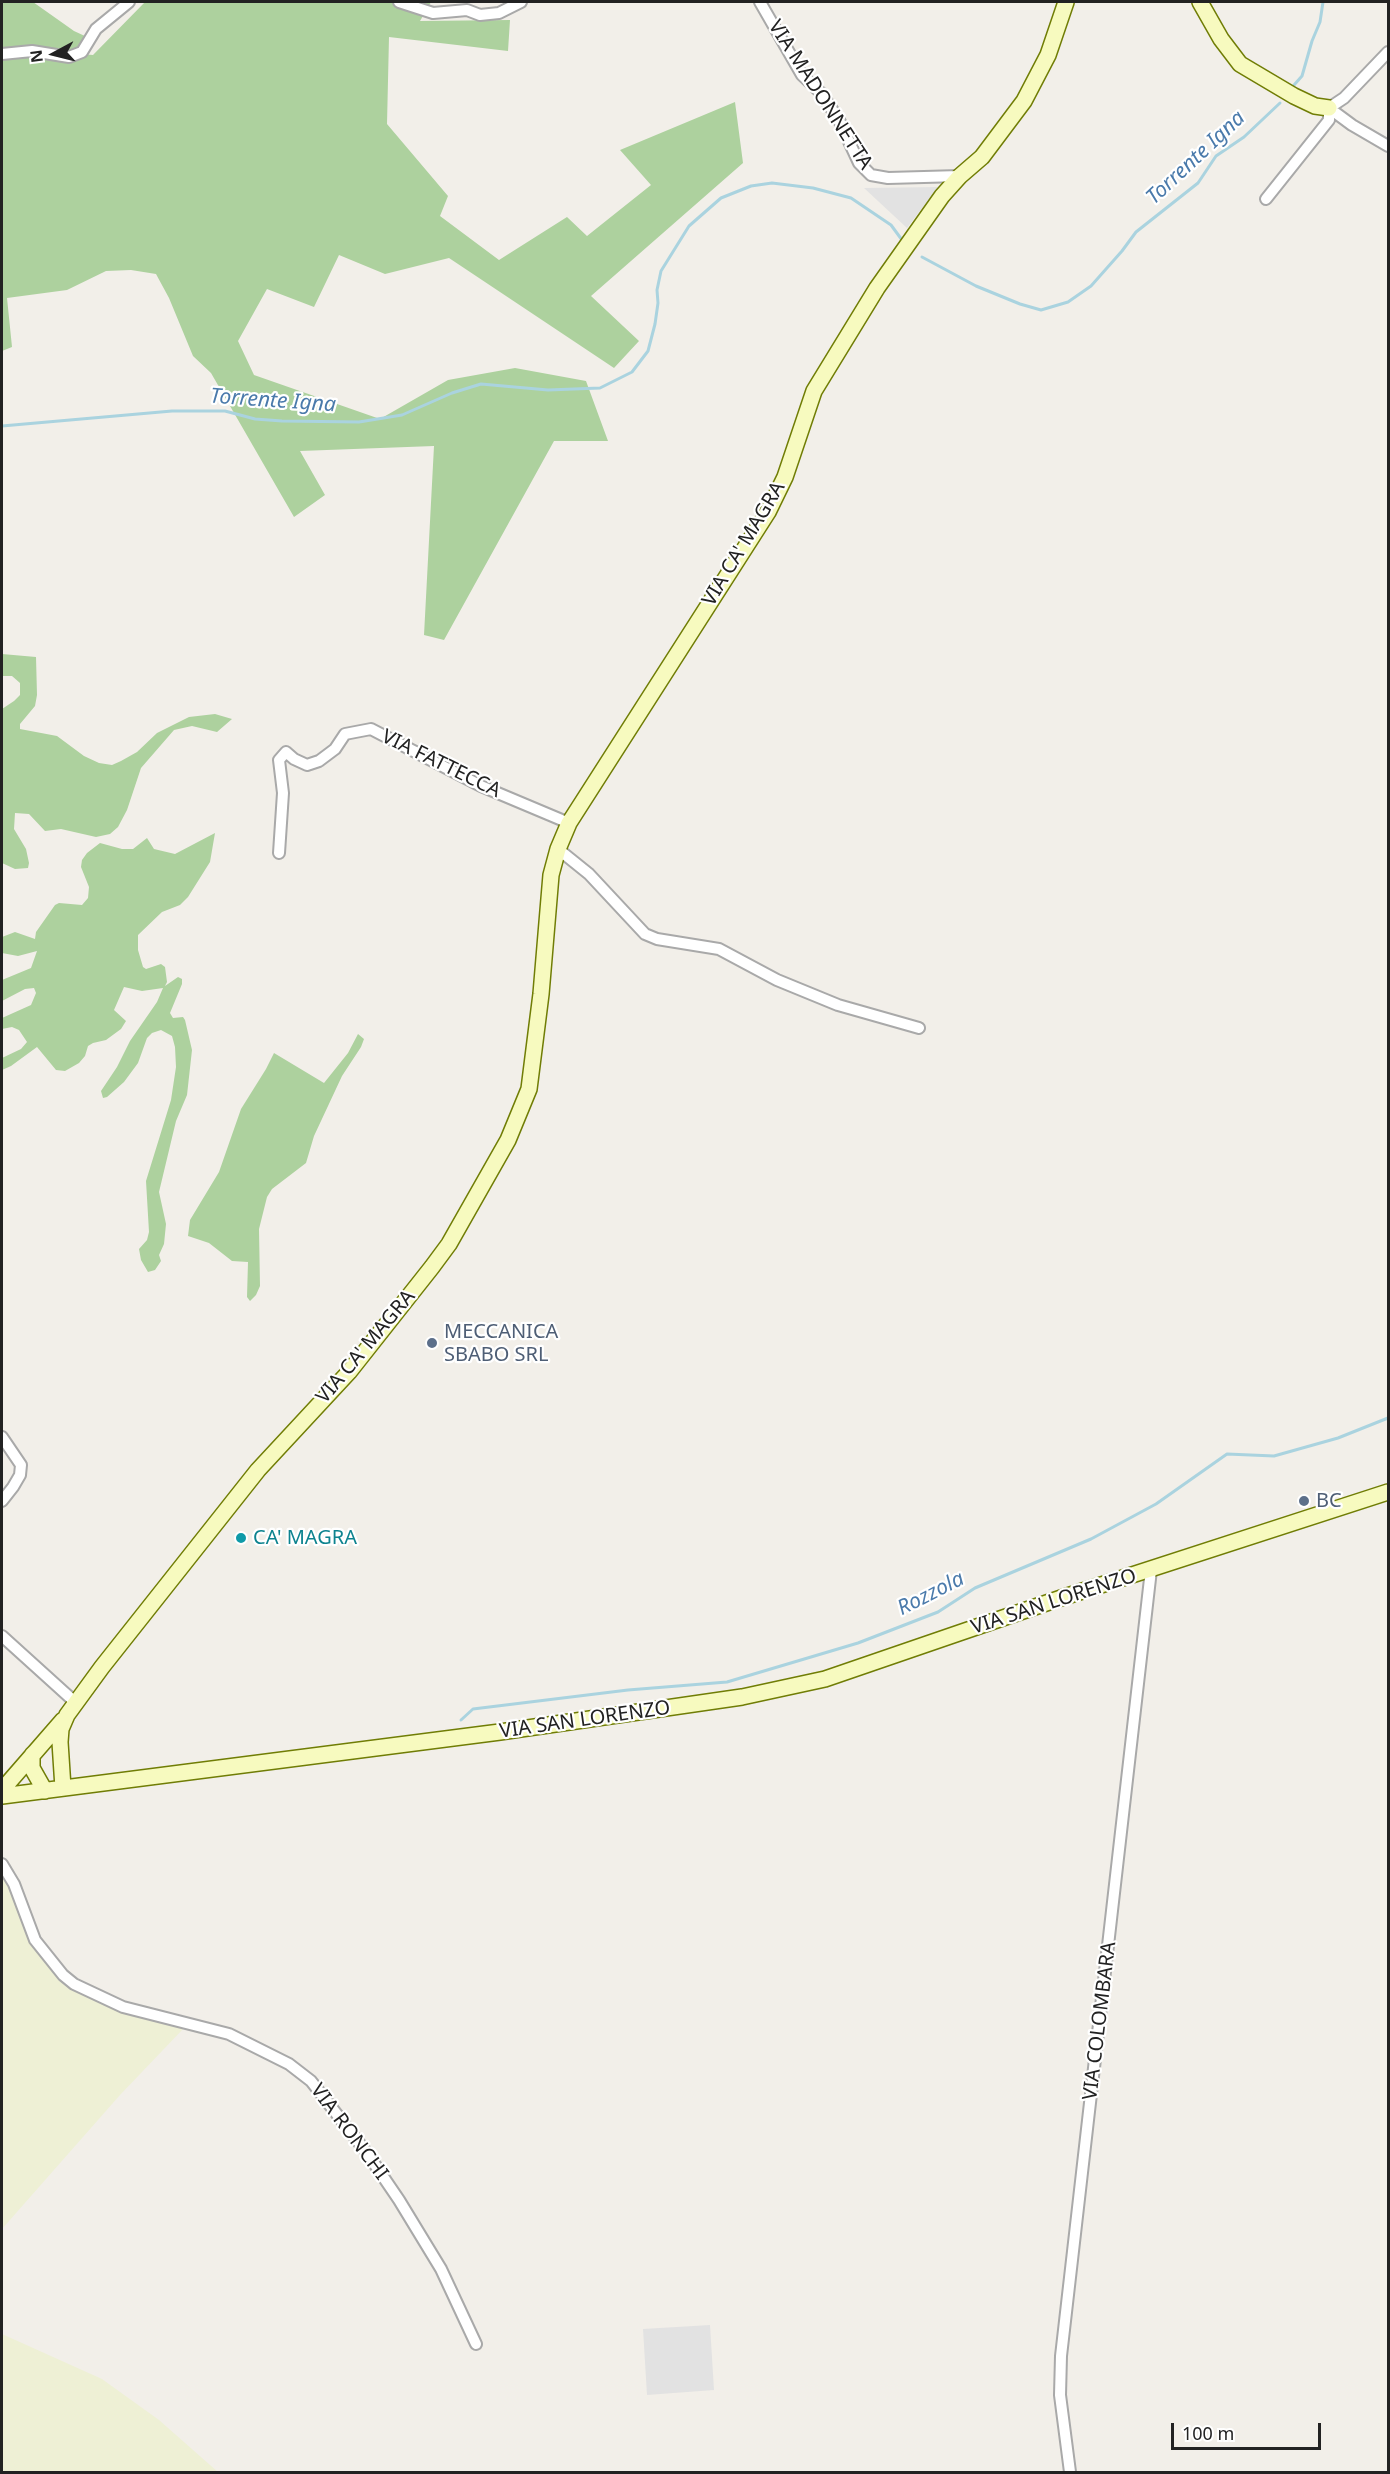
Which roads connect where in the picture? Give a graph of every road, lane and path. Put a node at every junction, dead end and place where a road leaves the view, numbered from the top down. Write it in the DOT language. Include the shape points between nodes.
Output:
graph roads {
  1 [pos="129,2"];
  2 [pos="399,2"];
  3 [pos="521,2"];
  4 [pos="760,2"];
  5 [pos="1066,2"];
  6 [pos="1200,2"];
  7 [pos="467,5"];
  8 [pos="1389,52"];
  9 [pos="2,54"];
  10 [pos="1329,108"];
  11 [pos="1389,146"];
  12 [pos="960,176"];
  13 [pos="1266,199"];
  14 [pos="569,823"];
  15 [pos="558,849"];
  16 [pos="279,853"];
  17 [pos="919,1028"];
  18 [pos="2,1437"];
  19 [pos="1389,1492"];
  20 [pos="2,1501"];
  21 [pos="1151,1570"];
  22 [pos="2,1636"];
  23 [pos="71,1709"];
  24 [pos="39,1746"];
  25 [pos="63,1788"];
  26 [pos="2,1790"];
  27 [pos="45,1791"];
  28 [pos="2,1796"];
  29 [pos="2,1864"];
  30 [pos="476,2344"];
  31 [pos="1070,2472"];
  1 -- 9 [label="street" via="96,29 81,52 69,57 32,51"];
  2 -- 7 [label="street" via="433,13"];
  3 -- 7 [label="street" via="499,13 480,15"];
  4 -- 12 [label="street, VIA MADONNETTA" via="802,75 821,93 859,163 871,175"];
  5 -- 12 [label="street, VIA CA' MAGRA" via="1042,69 1024,101 982,157"];
  6 -- 10 [label="street" via="1240,64 1294,96"];
  8 -- 10 [label="street"];
  10 -- 11 [label="street"];
  10 -- 13 [label="street" via="1329,120"];
  12 -- 14 [label="street, VIA CA' MAGRA" via="877,288 814,391 785,477 768,512"];
  14 -- 15 [label="street, VIA CA' MAGRA"];
  14 -- 16 [label="street, VIA FATTECCA" via="481,786 371,729 345,734 319,761 307,765 286,752 279,760 283,793"];
  15 -- 17 [label="street" via="596,881 645,934 719,950 838,1005"];
  15 -- 23 [label="street, VIA CA' MAGRA" via="549,898 529,1089 502,1150 449,1244 349,1371 258,1470"];
  18 -- 20 [label="street" via="21,1465 20,1475"];
  19 -- 21 [label="street, VIA SAN LORENZO"];
  21 -- 25 [label="street, VIA SAN LORENZO" via="825,1679 742,1697"];
  21 -- 31 [label="street, VIA COLOMBARA" via="1061,2356 1060,2395"];
  22 -- 23 [label="street"];
  23 -- 24 [label="street"];
  23 -- 25 [label="street, VIA CA' MAGRA" via="60,1742"];
  24 -- 26 [label="street"];
  24 -- 27 [label="street" via="32,1755 32,1768"];
  25 -- 27 [label="street, VIA SAN LORENZO"];
  27 -- 28 [label="street, VIA SAN LORENZO"];
  29 -- 30 [label="street, VIA RONCHI" via="14,1884 35,1940 74,1984 123,2007 238,2038 289,2064 311,2081 399,2199 441,2269"];
}
